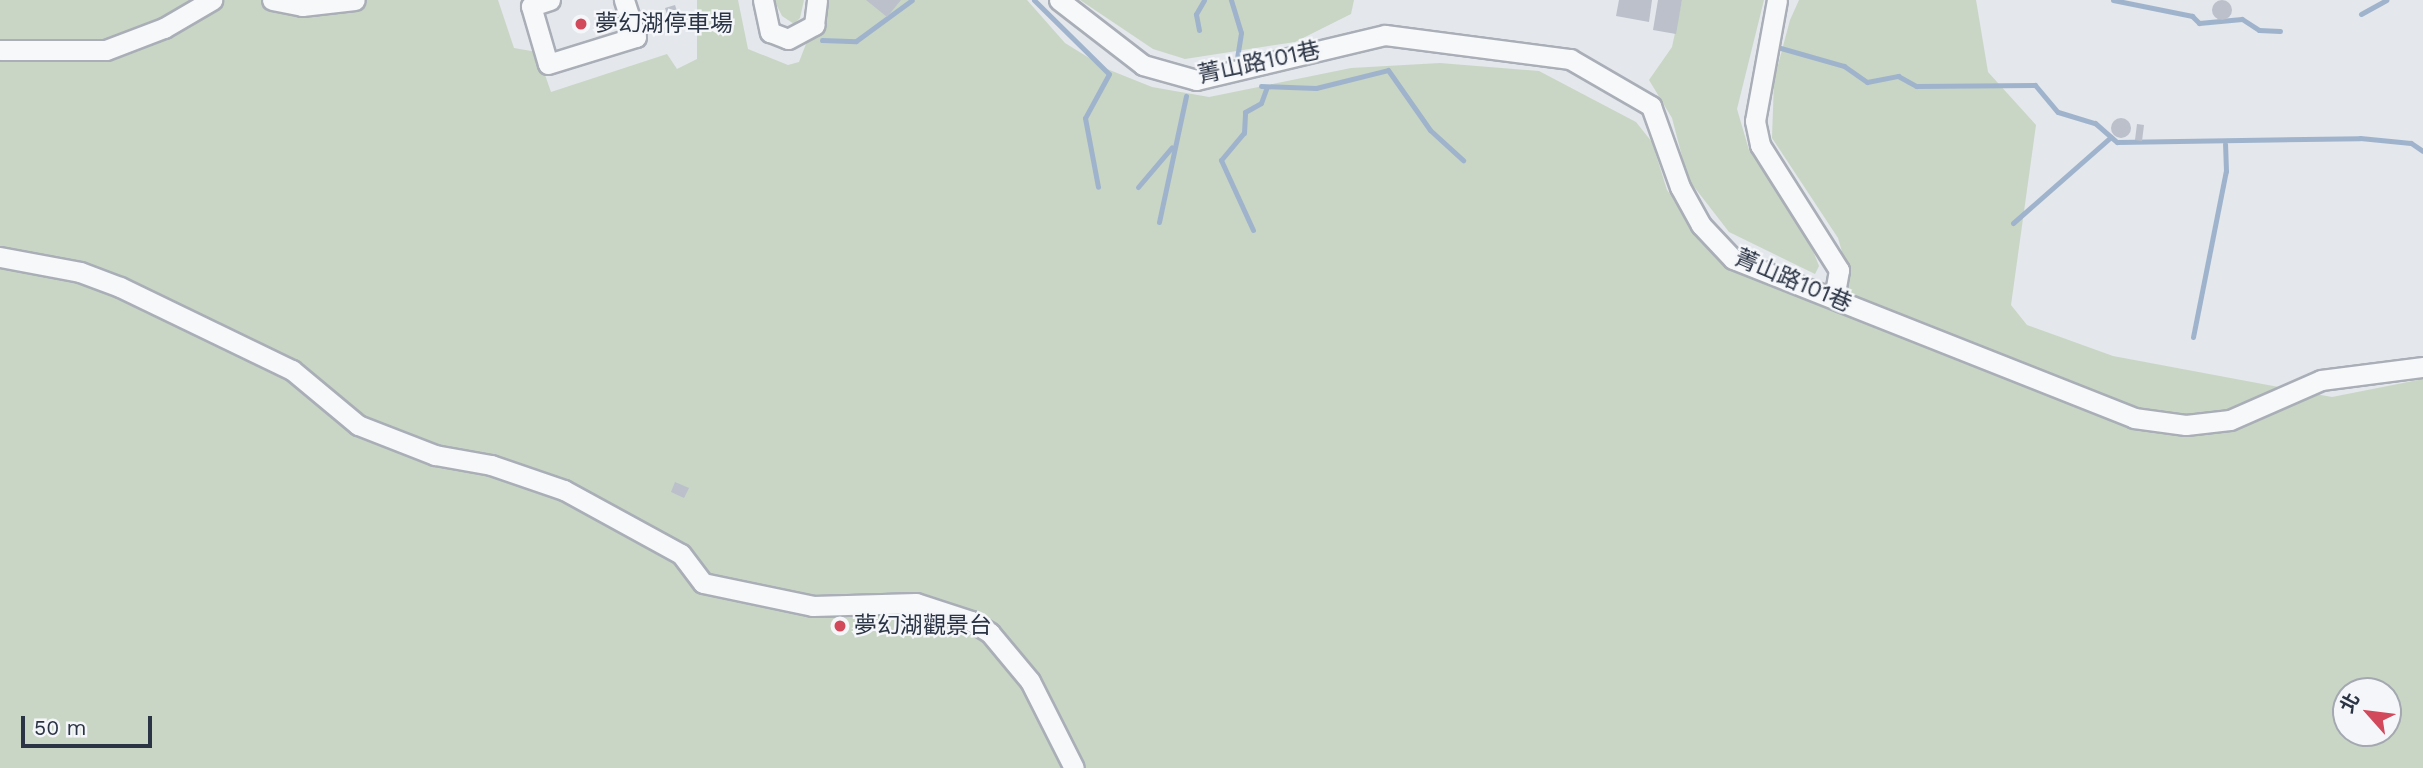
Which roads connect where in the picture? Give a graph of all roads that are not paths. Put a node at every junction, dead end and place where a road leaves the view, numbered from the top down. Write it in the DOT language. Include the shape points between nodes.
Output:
graph roads {
  1 [pos="212,0"];
  2 [pos="272,0"];
  3 [pos="355,0"];
  4 [pos="550,0"];
  5 [pos="624,0"];
  6 [pos="763,0"];
  7 [pos="817,0"];
  8 [pos="1059,0"];
  9 [pos="1777,0"];
  10 [pos="0,50"];
  11 [pos="0,257"];
  12 [pos="1835,297"];
  13 [pos="2423,368"];
  14 [pos="1074,768"];
  1 -- 10 [label="street" via="164,28 106,50"];
  2 -- 3 [label="street" via="302,6"];
  4 -- 5 [label="street" via="531,6 548,64 636,37"];
  6 -- 7 [label="street" via="770,32 788,39 814,25"];
  8 -- 12 [label="street, 菁山路101巷" via="1143,65 1196,80 1385,35 1570,59 1651,106 1679,187 1700,225 1733,259"];
  9 -- 12 [label="street" via="1755,121 1760,145 1839,270"];
  11 -- 14 [label="street" via="80,272 120,287 292,370 358,425 435,455 491,465 565,490 681,554 703,583 813,606 916,603 971,621 990,633 1030,681"];
  12 -- 13 [label="street, 菁山路101巷" via="1909,333 2134,418 2186,425 2230,420 2320,380"];
}
